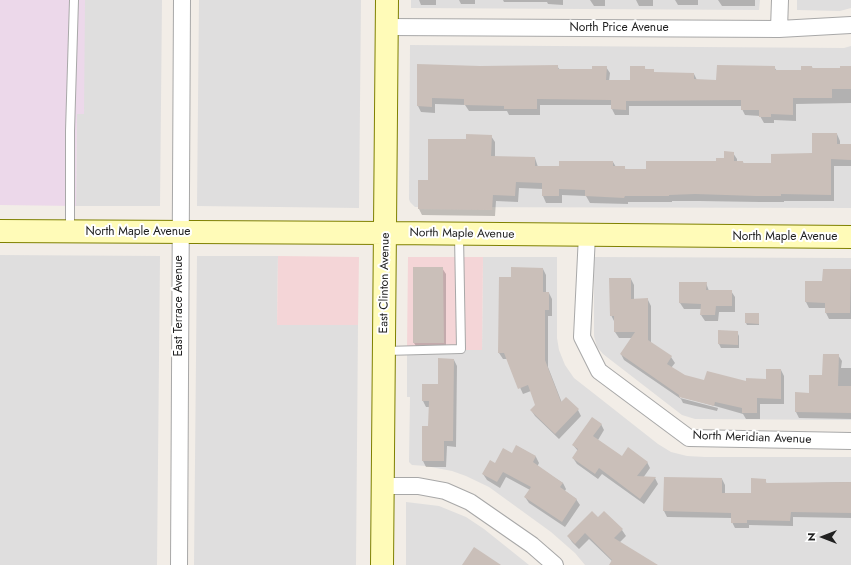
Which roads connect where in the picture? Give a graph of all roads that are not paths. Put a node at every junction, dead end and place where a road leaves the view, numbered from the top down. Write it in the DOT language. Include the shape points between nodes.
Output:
graph roads {
  1 [pos="74,0"];
  2 [pos="182,0"];
  3 [pos="387,0"];
  4 [pos="780,0"];
  5 [pos="851,25"];
  6 [pos="387,27"];
  7 [pos="779,29"];
  8 [pos="0,231"];
  9 [pos="70,232"];
  10 [pos="180,232"];
  11 [pos="386,233"];
  12 [pos="459,234"];
  13 [pos="587,236"];
  14 [pos="851,237"];
  15 [pos="385,352"];
  16 [pos="851,441"];
  17 [pos="383,486"];
  18 [pos="178,565"];
  19 [pos="382,565"];
  20 [pos="555,565"];
  1 -- 9 [label="lane"];
  2 -- 10 [label="street, East Terrace Avenue"];
  3 -- 6 [label="street, East Clinton Avenue"];
  4 -- 7 [label="street"];
  5 -- 7 [label="street, North Price Avenue"];
  6 -- 7 [label="street, North Price Avenue"];
  6 -- 11 [label="street, East Clinton Avenue"];
  8 -- 9 [label="street, North Maple Avenue"];
  9 -- 10 [label="street, North Maple Avenue"];
  10 -- 11 [label="street, North Maple Avenue"];
  10 -- 18 [label="street, East Terrace Avenue"];
  11 -- 12 [label="street, North Maple Avenue"];
  11 -- 15 [label="street, East Clinton Avenue"];
  12 -- 13 [label="street, North Maple Avenue"];
  12 -- 15 [label="lane" via="461,349"];
  13 -- 14 [label="street, North Maple Avenue"];
  13 -- 16 [label="street, North Meridian Avenue" via="582,337 599,371 689,438"];
  15 -- 17 [label="street, East Clinton Avenue"];
  17 -- 19 [label="street, East Clinton Avenue"];
  17 -- 20 [label="street" via="418,486 445,492 470,502 532,545"];
}
